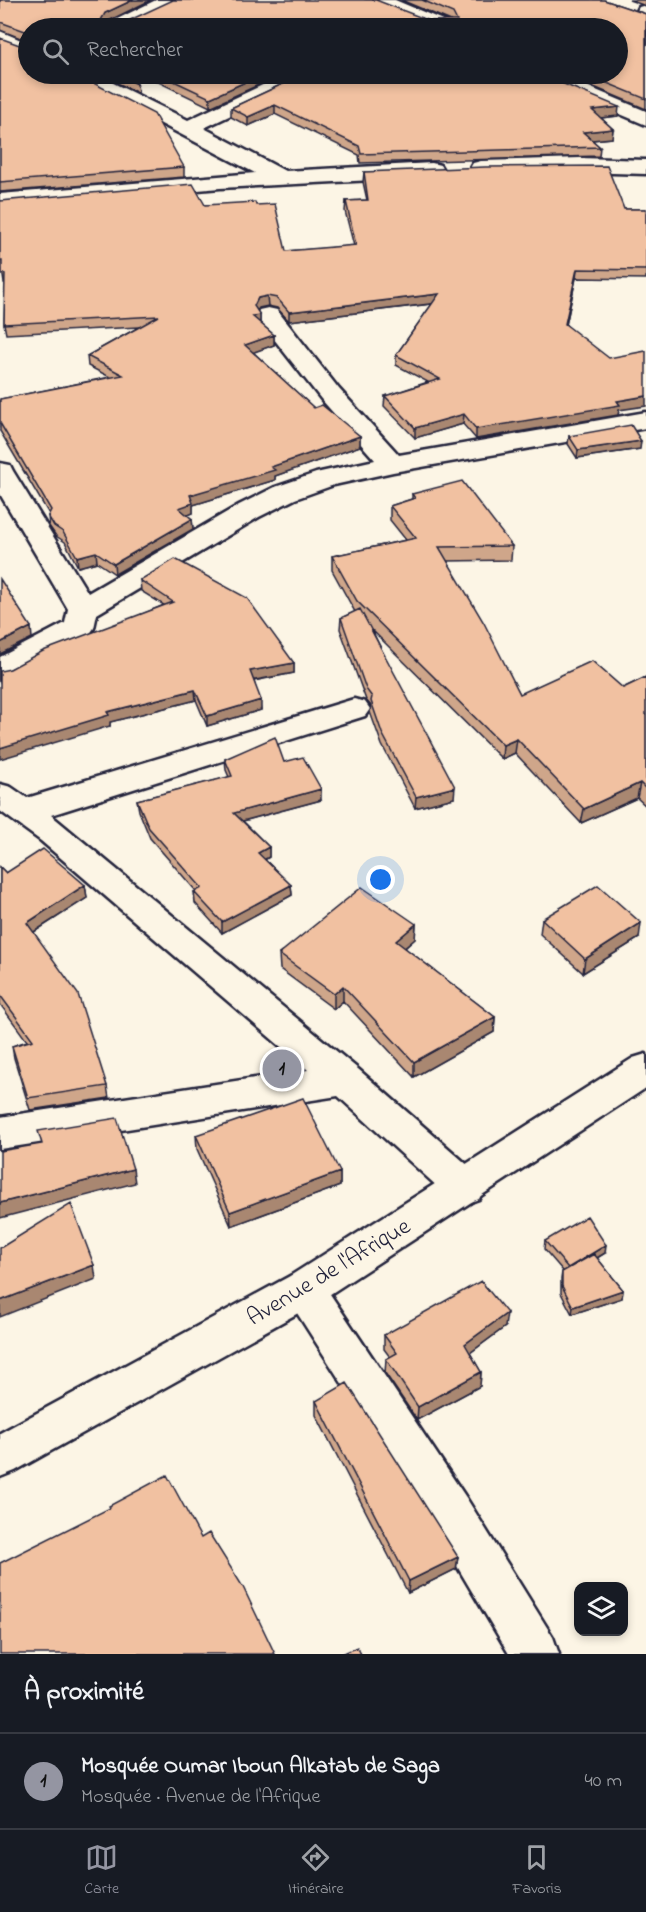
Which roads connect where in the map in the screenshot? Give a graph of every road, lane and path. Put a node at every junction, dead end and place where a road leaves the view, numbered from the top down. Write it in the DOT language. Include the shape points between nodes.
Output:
graph roads {
  1 [pos="171,0"];
  2 [pos="377,0"];
  3 [pos="640,11"];
  4 [pos="410,12"];
  5 [pos="134,18"];
  6 [pos="400,18"];
  7 [pos="423,18"];
  8 [pos="0,37"];
  9 [pos="646,37"];
  10 [pos="18,45"];
  11 [pos="100,84"];
  12 [pos="280,84"];
  13 [pos="565,84"];
  14 [pos="646,119"];
  15 [pos="188,128"];
  16 [pos="646,167"];
  17 [pos="280,177"];
  18 [pos="0,201"];
  19 [pos="268,315"];
  20 [pos="646,420"];
  21 [pos="393,464"];
  22 [pos="0,471"];
  23 [pos="83,609"];
  24 [pos="0,670"];
  25 [pos="354,709"];
  26 [pos="12,803"];
  27 [pos="646,1069"];
  28 [pos="345,1080"];
  29 [pos="0,1133"];
  30 [pos="465,1187"];
  31 [pos="304,1289"];
  32 [pos="0,1456"];
  33 [pos="536,1654"];
  1 -- 5 [label="street"];
  2 -- 4 [label="street"];
  3 -- 9 [label="street"];
  4 -- 6 [label="street"];
  4 -- 7 [label="street"];
  8 -- 10 [label="street"];
  11 -- 15 [label="street"];
  12 -- 15 [label="street"];
  13 -- 14 [label="street"];
  15 -- 17 [label="street"];
  16 -- 17 [label="street" via="579,165"];
  17 -- 18 [label="street"];
  19 -- 21 [label="street" via="330,394"];
  20 -- 21 [label="street"];
  21 -- 23 [label="street" via="285,493"];
  22 -- 23 [label="street"];
  23 -- 24 [label="street" via="79,628"];
  25 -- 26 [label="street"];
  26 -- 28 [label="street" via="53,832"];
  27 -- 30 [label="street, Avenue de l'Afrique"];
  28 -- 29 [label="street"];
  28 -- 30 [label="street"];
  30 -- 31 [label="street, Avenue de l'Afrique"];
  31 -- 32 [label="street, Avenue de l'Afrique"];
  31 -- 33 [label="street" via="451,1514"];
}
